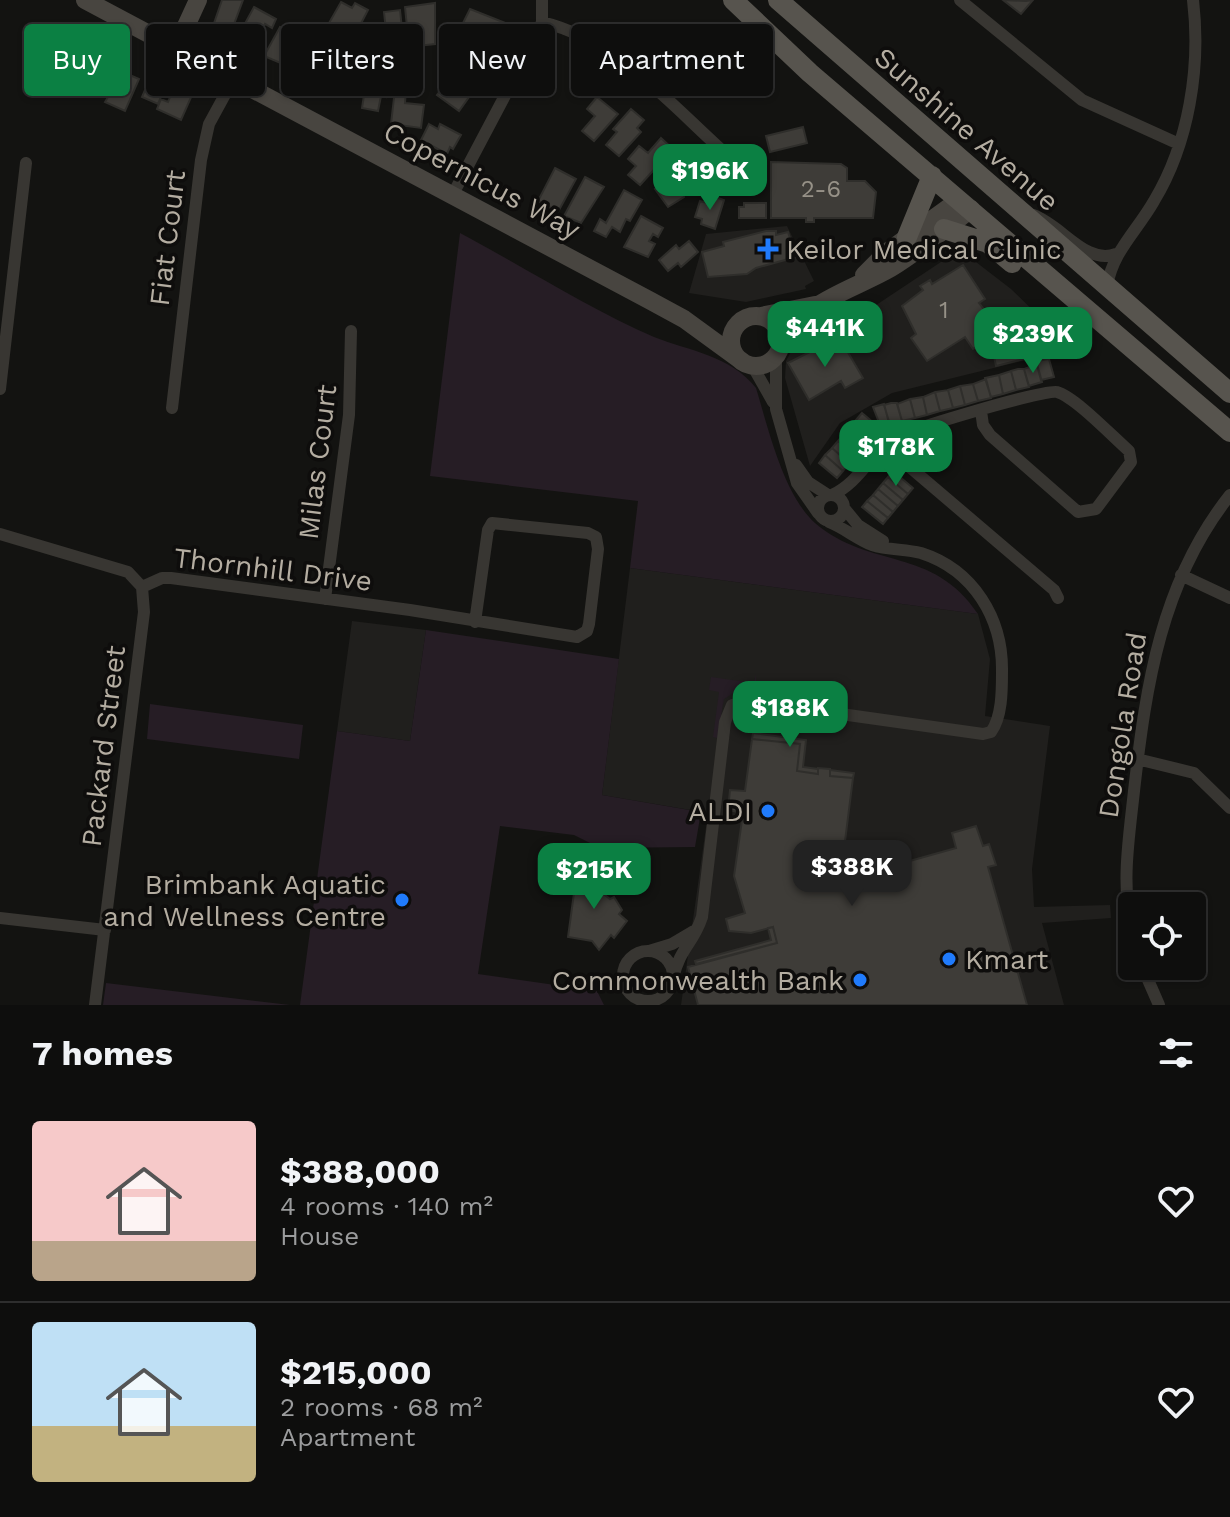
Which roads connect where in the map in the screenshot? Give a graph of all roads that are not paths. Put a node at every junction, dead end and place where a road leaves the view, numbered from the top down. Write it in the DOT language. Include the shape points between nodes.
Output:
graph roads {
  1 [pos="85,0"];
  2 [pos="198,0"];
  3 [pos="542,0"];
  4 [pos="733,0"];
  5 [pos="778,0"];
  6 [pos="960,0"];
  7 [pos="1193,0"];
  8 [pos="542,22"];
  9 [pos="187,24"];
  10 [pos="146,34"];
  11 [pos="224,96"];
  12 [pos="263,96"];
  13 [pos="1179,144"];
  14 [pos="726,154"];
  15 [pos="26,163"];
  16 [pos="932,176"];
  17 [pos="987,185"];
  18 [pos="452,196"];
  19 [pos="965,204"];
  20 [pos="1016,209"];
  21 [pos="944,229"];
  22 [pos="907,237"];
  23 [pos="1116,254"];
  24 [pos="857,283"];
  25 [pos="1107,286"];
  26 [pos="821,303"];
  27 [pos="761,316"];
  28 [pos="684,319"];
  29 [pos="740,322"];
  30 [pos="1111,330"];
  31 [pos="351,331"];
  32 [pos="779,350"];
  33 [pos="748,363"];
  34 [pos="0,389"];
  35 [pos="1230,393"];
  36 [pos="172,408"];
  37 [pos="776,409"];
  38 [pos="981,411"];
  39 [pos="1230,432"];
  40 [pos="885,446"];
  41 [pos="790,455"];
  42 [pos="853,482"];
  43 [pos="830,495"];
  44 [pos="1230,495"];
  45 [pos="844,507"];
  46 [pos="823,518"];
  47 [pos="0,534"];
  48 [pos="897,548"];
  49 [pos="1181,575"];
  50 [pos="142,587"];
  51 [pos="1058,598"];
  52 [pos="1230,598"];
  53 [pos="325,599"];
  54 [pos="475,622"];
  55 [pos="1137,759"];
  56 [pos="1230,808"];
  57 [pos="1128,892"];
  58 [pos="0,918"];
  59 [pos="105,930"];
  60 [pos="697,930"];
  61 [pos="644,952"];
  62 [pos="1148,980"];
  63 [pos="672,982"];
  64 [pos="635,1000"];
  65 [pos="95,1005"];
  66 [pos="671,1005"];
  67 [pos="1159,1005"];
  1 -- 10 [label="street, Copernicus Way"];
  2 -- 9 [label="street"];
  3 -- 8 [label="street"];
  4 -- 16 [label="main road, Sunshine Avenue"];
  5 -- 17 [label="main road, Sunshine Avenue"];
  6 -- 13 [label="street" via="1082,100"];
  7 -- 13 [label="street" via="1193,73"];
  8 -- 14 [label="street" via="584,35 609,50"];
  8 -- 18 [label="street"];
  11 -- 36 [label="street, Fiat Court" via="209,124 201,160"];
  12 -- 18 [label="street, Copernicus Way"];
  13 -- 23 [label="street" via="1155,199"];
  15 -- 34 [label="street"];
  16 -- 19 [label="main road, Sunshine Avenue"];
  16 -- 22 [label="main road"];
  17 -- 19 [label="main road"];
  17 -- 20 [label="main road, Sunshine Avenue"];
  18 -- 28 [label="street, Copernicus Way"];
  19 -- 21 [label="street"];
  19 -- 22 [label="street"];
  19 -- 30 [label="main road, Sunshine Avenue"];
  20 -- 23 [label="street" via="1051,221 1090,254"];
  20 -- 25 [label="main road, Sunshine Avenue"];
  21 -- 24 [label="street" via="890,268"];
  21 -- 30 [label="main road" via="988,243 1044,289"];
  22 -- 24 [label="street"];
  23 -- 25 [label="street"];
  24 -- 26 [label="street"];
  25 -- 35 [label="main road, Sunshine Avenue"];
  26 -- 27 [label="street"];
  26 -- 32 [label="street" via="795,323"];
  27 -- 29 [label="street"];
  27 -- 32 [label="street" via="779,330"];
  28 -- 29 [label="street, Copernicus Way" via="716,327"];
  28 -- 33 [label="street, Copernicus Way"];
  29 -- 33 [label="street" via="732,343"];
  30 -- 39 [label="main road, Sunshine Avenue"];
  31 -- 53 [label="street, Milas Court" via="350,403"];
  32 -- 33 [label="street" via="763,365"];
  32 -- 37 [label="street"];
  33 -- 37 [label="street"];
  37 -- 41 [label="street"];
  38 -- 38 [label="street" via="1060,393 1129,451 1131,462 1096,509 1082,513 990,435"];
  38 -- 40 [label="street" via="898,436"];
  40 -- 42 [label="street"];
  40 -- 51 [label="street"];
  41 -- 43 [label="street" via="808,482"];
  41 -- 46 [label="street" via="800,488"];
  42 -- 43 [label="street"];
  42 -- 45 [label="street"];
  43 -- 45 [label="street"];
  43 -- 46 [label="street" via="820,500"];
  44 -- 49 [label="street, Dongola Road"];
  45 -- 46 [label="street" via="840,518"];
  45 -- 48 [label="street" via="865,531"];
  46 -- 48 [label="street" via="875,545"];
  47 -- 50 [label="street, Thornhill Drive" via="128,572"];
  48 -- 60 [label="street" via="945,564 989,609 1002,659 994,728 977,734 736,703 726,717"];
  49 -- 52 [label="street"];
  49 -- 55 [label="street, Dongola Road" via="1153,652"];
  50 -- 53 [label="street, Thornhill Drive" via="171,578"];
  50 -- 59 [label="street, Packard Street" via="144,612"];
  53 -- 54 [label="street, Thornhill Drive"];
  54 -- 54 [label="street, Thornhill Drive" via="492,523 596,537 589,624 582,635"];
  55 -- 56 [label="street" via="1194,773"];
  55 -- 57 [label="street, Dongola Road"];
  58 -- 59 [label="street"];
  59 -- 65 [label="street, Packard Street"];
  60 -- 61 [label="street" via="662,949"];
  60 -- 63 [label="street" via="678,956"];
  61 -- 63 [label="street" via="665,958"];
  61 -- 64 [label="street" via="625,967 625,985"];
  62 -- 67 [label="street"];
  63 -- 64 [label="street" via="658,999"];
  63 -- 66 [label="street"];
}
